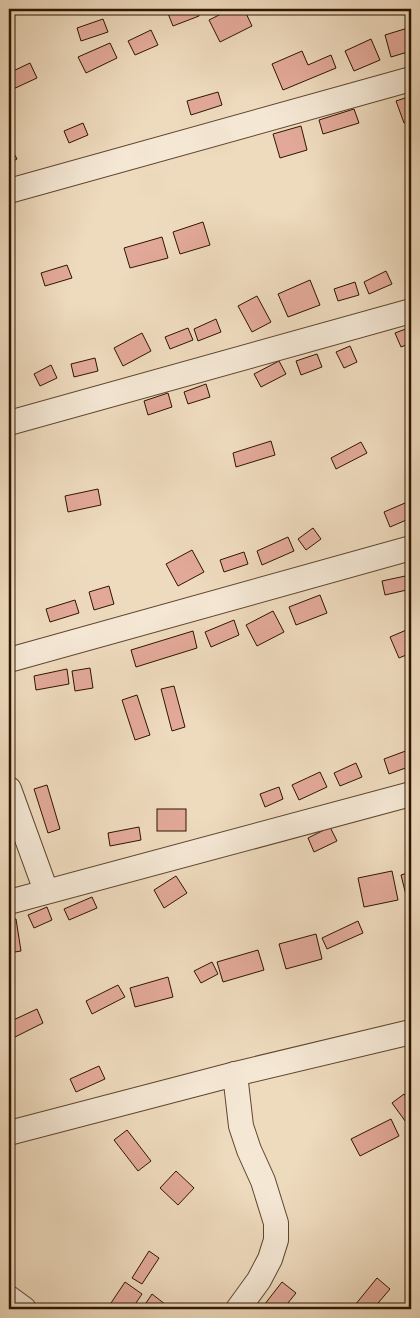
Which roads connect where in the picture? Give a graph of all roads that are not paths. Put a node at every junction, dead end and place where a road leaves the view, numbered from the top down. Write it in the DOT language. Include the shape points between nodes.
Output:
graph roads {
  1 [pos="411,79"];
  2 [pos="9,191"];
  3 [pos="411,311"];
  4 [pos="9,423"];
  5 [pos="411,548"];
  6 [pos="9,660"];
  7 [pos="9,789"];
  8 [pos="411,794"];
  9 [pos="46,891"];
  10 [pos="9,902"];
  11 [pos="411,1032"];
  12 [pos="235,1074"];
  13 [pos="9,1133"];
  14 [pos="9,1298"];
  15 [pos="24,1309"];
  16 [pos="238,1309"];
  1 -- 2 [label="street"];
  3 -- 4 [label="street"];
  5 -- 6 [label="street"];
  7 -- 9 [label="street"];
  8 -- 9 [label="street"];
  9 -- 10 [label="street"];
  11 -- 12 [label="street"];
  12 -- 13 [label="street"];
  12 -- 16 [label="street" via="241,1126 276,1223 276,1240 270,1259 260,1280"];
  14 -- 15 [label="street"];
}
